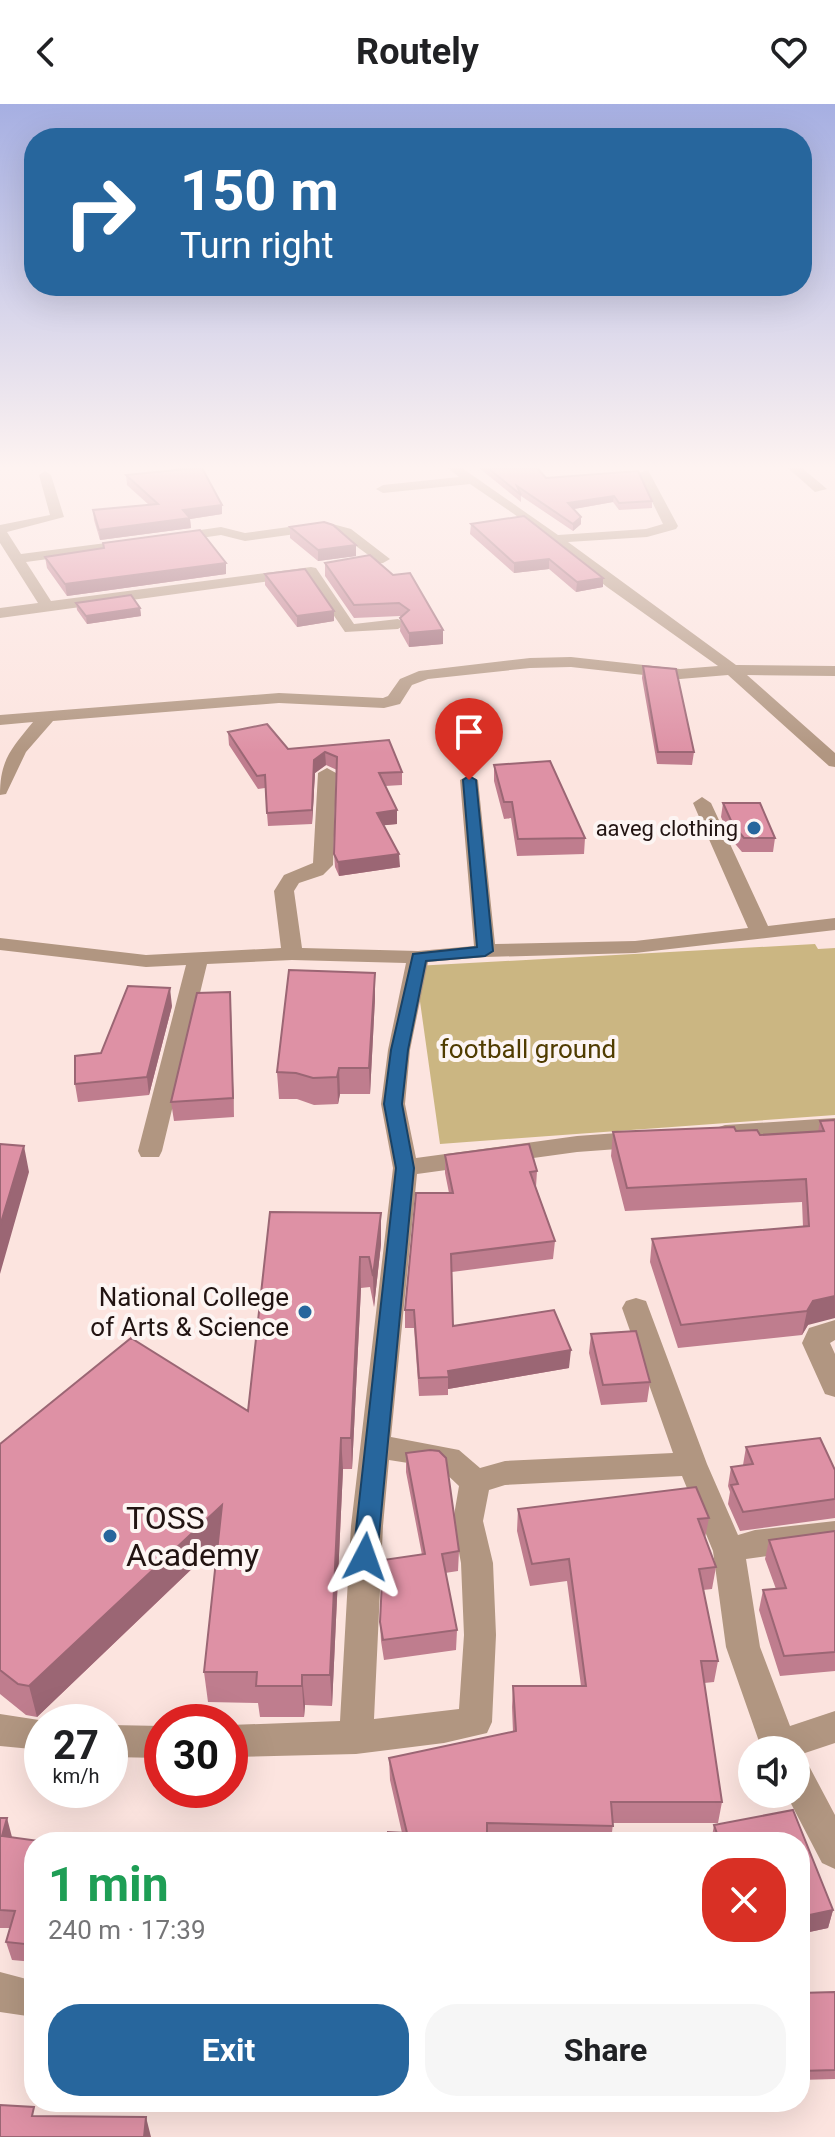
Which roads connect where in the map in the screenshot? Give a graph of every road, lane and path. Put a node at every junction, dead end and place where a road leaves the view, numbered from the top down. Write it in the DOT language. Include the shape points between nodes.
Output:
graph roads {
  1 [pos="20,563"];
  2 [pos="359,563"];
  3 [pos="587,563"];
  4 [pos="322,569"];
  5 [pos="47,606"];
  6 [pos="0,613"];
  7 [pos="398,624"];
  8 [pos="731,670"];
  9 [pos="835,671"];
  10 [pos="48,716"];
  11 [pos="0,720"];
  12 [pos="835,762"];
  13 [pos="327,773"];
  14 [pos="469,780"];
  15 [pos="0,790"];
  16 [pos="702,803"];
  17 [pos="835,924"];
  18 [pos="761,933"];
  19 [pos="0,944"];
  20 [pos="485,951"];
  21 [pos="292,954"];
  22 [pos="418,957"];
  23 [pos="198,959"];
  24 [pos="835,1126"];
  25 [pos="698,1135"];
  26 [pos="668,1137"];
  27 [pos="150,1151"];
  28 [pos="405,1168"];
  29 [pos="636,1308"];
  30 [pos="835,1330"];
  31 [pos="835,1386"];
  32 [pos="378,1447"];
  33 [pos="692,1464"];
  34 [pos="475,1482"];
  35 [pos="835,1534"];
  36 [pos="729,1551"];
  37 [pos="835,1727"];
  38 [pos="0,1730"];
  39 [pos="24,1732"];
  40 [pos="775,1736"];
  41 [pos="810,1736"];
  42 [pos="356,1738"];
  43 [pos="248,1741"];
  44 [pos="810,1804"];
  45 [pos="835,1851"];
  1 -- 5 [label="street"];
  2 -- 4 [label="street"];
  3 -- 8 [label="street"];
  4 -- 5 [label="street"];
  4 -- 7 [label="street" via="350,629"];
  5 -- 6 [label="street"];
  8 -- 9 [label="street"];
  8 -- 10 [label="street" via="680,674 530,663 425,674 406,682 394,700 384,703 279,698"];
  8 -- 12 [label="street"];
  10 -- 11 [label="street"];
  10 -- 15 [label="street" via="18,751"];
  13 -- 21 [label="street" via="323,865 291,879 284,891"];
  14 -- 20 [label="street"];
  16 -- 18 [label="street"];
  17 -- 18 [label="street"];
  18 -- 20 [label="street" via="635,947"];
  19 -- 23 [label="street" via="146,961"];
  20 -- 22 [label="street"];
  21 -- 22 [label="street"];
  21 -- 23 [label="street"];
  22 -- 28 [label="street" via="393,1104"];
  23 -- 27 [label="street"];
  24 -- 25 [label="street"];
  26 -- 28 [label="street"];
  28 -- 32 [label="street"];
  29 -- 33 [label="street"];
  30 -- 31 [label="street" via="819,1335 816,1343"];
  32 -- 34 [label="street" via="448,1458"];
  32 -- 42 [label="street" via="367,1526"];
  33 -- 34 [label="street" via="505,1473"];
  33 -- 36 [label="street"];
  34 -- 42 [label="street" via="468,1521 477,1563 480,1635 475,1722"];
  35 -- 36 [label="street"];
  36 -- 40 [label="street" via="743,1647"];
  37 -- 41 [label="street"];
  38 -- 39 [label="street"];
  42 -- 43 [label="street"];
  44 -- 45 [label="street"];
}
